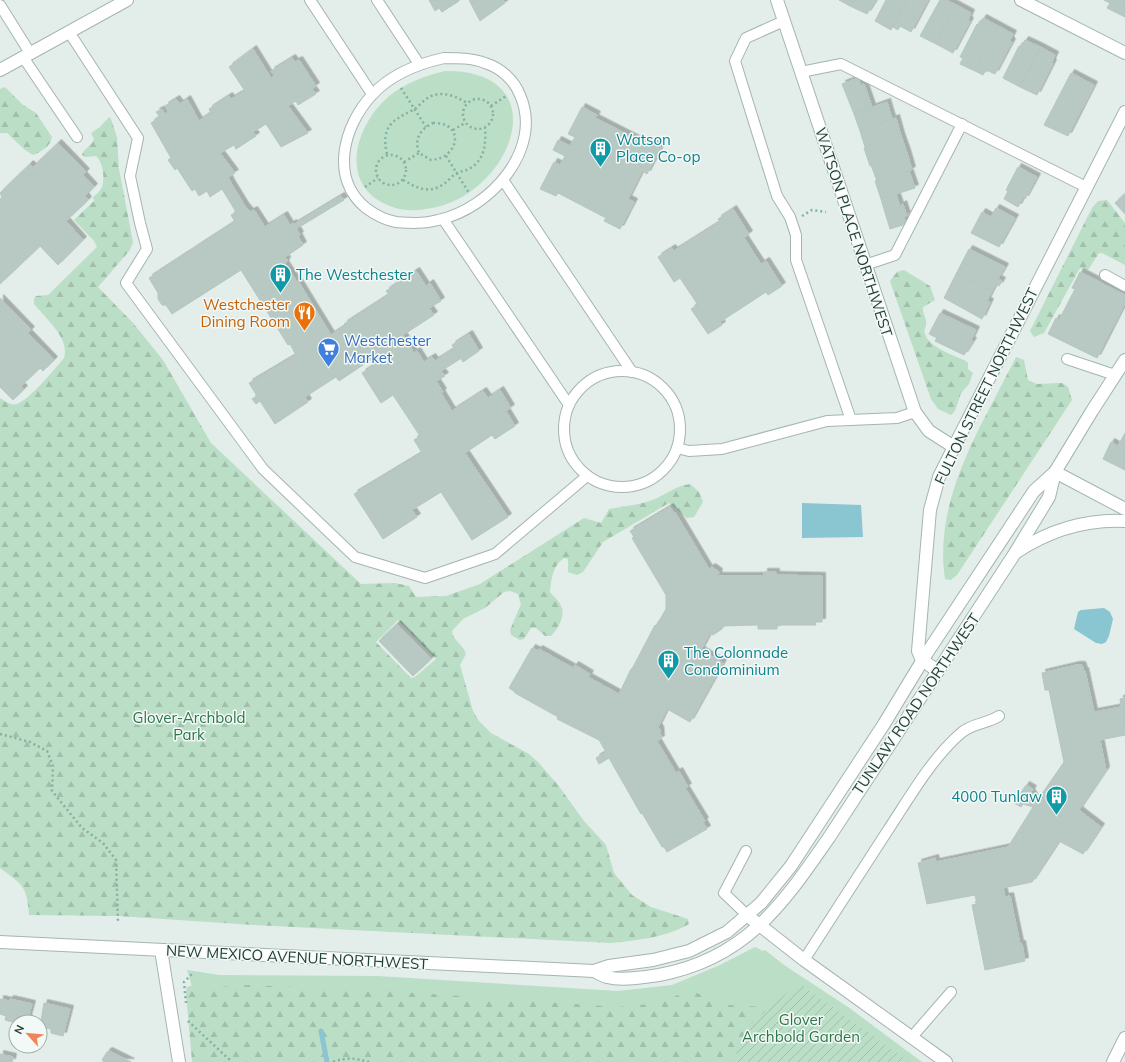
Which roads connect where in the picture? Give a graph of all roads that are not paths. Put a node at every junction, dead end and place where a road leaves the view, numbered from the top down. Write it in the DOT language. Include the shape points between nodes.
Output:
graph roads {
  1 [pos="127,0"];
  2 [pos="310,0"];
  3 [pos="377,0"];
  4 [pos="777,0"];
  5 [pos="1021,0"];
  6 [pos="0,5"];
  7 [pos="784,21"];
  8 [pos="68,32"];
  9 [pos="1125,53"];
  10 [pos="26,55"];
  11 [pos="419,64"];
  12 [pos="0,70"];
  13 [pos="801,72"];
  14 [pos="372,94"];
  15 [pos="1125,112"];
  16 [pos="962,124"];
  17 [pos="77,137"];
  18 [pos="503,180"];
  19 [pos="1086,187"];
  20 [pos="443,219"];
  21 [pos="865,265"];
  22 [pos="1105,275"];
  23 [pos="1125,286"];
  24 [pos="1067,359"];
  25 [pos="1125,360"];
  26 [pos="632,372"];
  27 [pos="1115,375"];
  28 [pos="570,405"];
  29 [pos="915,412"];
  30 [pos="851,420"];
  31 [pos="954,447"];
  32 [pos="676,448"];
  33 [pos="1055,472"];
  34 [pos="587,476"];
  35 [pos="1125,508"];
  36 [pos="1125,521"];
  37 [pos="1015,553"];
  38 [pos="922,660"];
  39 [pos="938,671"];
  40 [pos="999,716"];
  41 [pos="746,851"];
  42 [pos="748,916"];
  43 [pos="760,926"];
  44 [pos="0,942"];
  45 [pos="161,950"];
  46 [pos="804,960"];
  47 [pos="594,971"];
  48 [pos="951,992"];
  49 [pos="912,1038"];
  50 [pos="1125,1038"];
  51 [pos="179,1062"];
  52 [pos="946,1062"];
  53 [pos="1113,1062"];
  1 -- 8 [label="street"];
  2 -- 14 [label="lane"];
  3 -- 11 [label="lane"];
  4 -- 7 [label="street, WATSON PLACE NORTHWEST"];
  5 -- 9 [label="street"];
  6 -- 10 [label="lane"];
  7 -- 13 [label="street, WATSON PLACE NORTHWEST"];
  7 -- 30 [label="lane" via="746,38 734,61 777,196 796,235 796,260"];
  8 -- 10 [label="street"];
  8 -- 34 [label="lane" via="138,138 130,176 147,249 126,283 263,469 355,557 425,578 481,559 495,554"];
  10 -- 12 [label="street"];
  10 -- 17 [label="lane"];
  11 -- 14 [label="lane" via="399,74"];
  11 -- 18 [label="lane" via="444,58 466,58 504,72 516,87 524,104 526,124 523,144 514,165"];
  13 -- 16 [label="lane" via="841,64"];
  13 -- 21 [label="street, WATSON PLACE NORTHWEST"];
  14 -- 20 [label="lane" via="351,126 344,147 344,167 348,186 359,202 374,214 393,221 414,224"];
  15 -- 19 [label="street, FULTON STREET NORTHWEST"];
  16 -- 19 [label="lane"];
  16 -- 21 [label="lane" via="895,255"];
  18 -- 20 [label="lane" via="481,200 460,213"];
  18 -- 26 [label="lane"];
  19 -- 31 [label="street, FULTON STREET NORTHWEST"];
  20 -- 28 [label="lane"];
  21 -- 29 [label="street, WATSON PLACE NORTHWEST"];
  22 -- 23 [label="lane"];
  24 -- 27 [label="lane"];
  25 -- 27 [label="street, TUNLAW ROAD NORTHWEST"];
  26 -- 28 [label="lane" via="614,372 596,378 581,389"];
  26 -- 32 [label="lane" via="650,378 664,389 675,405 680,423"];
  27 -- 33 [label="street, TUNLAW ROAD NORTHWEST"];
  28 -- 34 [label="lane" via="564,424 566,443 573,461"];
  29 -- 30 [label="lane" via="897,418"];
  29 -- 31 [label="street, WATSON PLACE NORTHWEST" via="929,431"];
  30 -- 32 [label="lane" via="828,421 722,449"];
  31 -- 38 [label="street, FULTON STREET NORTHWEST" via="939,477 929,516 918,642"];
  32 -- 34 [label="lane" via="672,460 659,474 642,484 623,488 604,485"];
  33 -- 35 [label="street"];
  33 -- 37 [label="street, TUNLAW ROAD NORTHWEST" via="1049,498"];
  33 -- 38 [label="street, TUNLAW ROAD NORTHWEST" via="1034,490"];
  36 -- 37 [label="street" via="1102,521 1073,526 1042,537"];
  37 -- 39 [label="street, TUNLAW ROAD NORTHWEST"];
  38 -- 39 [label="street"];
  38 -- 42 [label="street, TUNLAW ROAD NORTHWEST" via="884,724 791,866 773,890"];
  39 -- 43 [label="street, TUNLAW ROAD NORTHWEST" via="800,879"];
  40 -- 46 [label="lane" via="962,732 936,759"];
  41 -- 42 [label="lane" via="724,893"];
  42 -- 43 [label="street"];
  42 -- 47 [label="street, NEW MEXICO AVENUE NORTHWEST" via="727,932 689,951"];
  43 -- 46 [label="street"];
  43 -- 47 [label="street, NEW MEXICO AVENUE NORTHWEST" via="727,951 671,972 630,978 608,977"];
  44 -- 45 [label="street, NEW MEXICO AVENUE NORTHWEST"];
  45 -- 47 [label="street, NEW MEXICO AVENUE NORTHWEST"];
  45 -- 51 [label="street"];
  46 -- 49 [label="street"];
  48 -- 49 [label="lane"];
  49 -- 52 [label="street"];
  50 -- 53 [label="street"];
}
